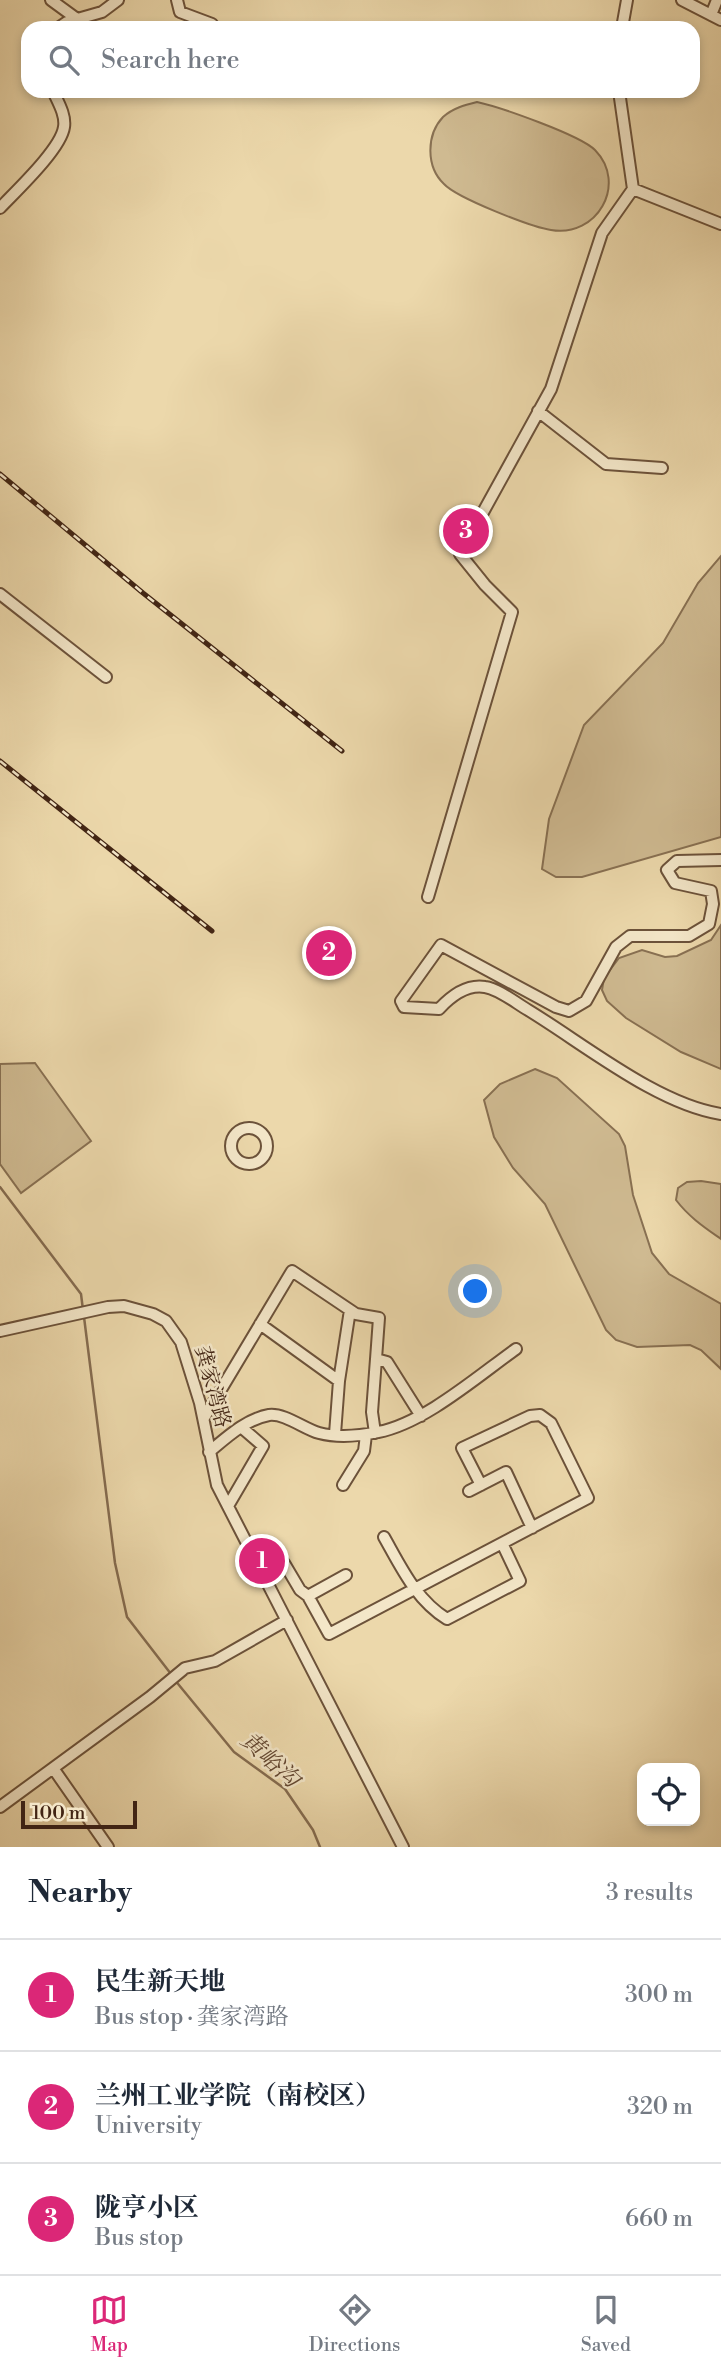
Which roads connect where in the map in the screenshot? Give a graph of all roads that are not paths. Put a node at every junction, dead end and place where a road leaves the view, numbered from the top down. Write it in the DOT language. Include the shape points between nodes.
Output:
graph roads {
  1 [pos="51,0"];
  2 [pos="118,0"];
  3 [pos="177,0"];
  4 [pos="627,0"];
  5 [pos="682,0"];
  6 [pos="717,0"];
  7 [pos="716,17"];
  8 [pos="77,19"];
  9 [pos="73,21"];
  10 [pos="206,21"];
  11 [pos="623,21"];
  12 [pos="56,98"];
  13 [pos="620,98"];
  14 [pos="633,189"];
  15 [pos="4,195"];
  16 [pos="0,208"];
  17 [pos="721,224"];
  18 [pos="538,411"];
  19 [pos="662,468"];
  20 [pos="0,594"];
  21 [pos="106,677"];
  22 [pos="721,860"];
  23 [pos="428,897"];
  24 [pos="721,1115"];
  25 [pos="350,1310"];
  26 [pos="260,1324"];
  27 [pos="0,1331"];
  28 [pos="516,1349"];
  29 [pos="376,1359"];
  30 [pos="339,1381"];
  31 [pos="421,1416"];
  32 [pos="204,1418"];
  33 [pos="241,1427"];
  34 [pos="335,1434"];
  35 [pos="371,1434"];
  36 [pos="209,1452"];
  37 [pos="343,1485"];
  38 [pos="481,1485"];
  39 [pos="469,1491"];
  40 [pos="228,1506"];
  41 [pos="532,1528"];
  42 [pos="384,1537"];
  43 [pos="502,1543"];
  44 [pos="262,1573"];
  45 [pos="346,1575"];
  46 [pos="414,1589"];
  47 [pos="309,1596"];
  48 [pos="287,1620"];
  49 [pos="53,1768"];
  50 [pos="0,1807"];
  51 [pos="108,1847"];
  52 [pos="403,1847"];
  1 -- 8 [label="street"];
  2 -- 8 [label="street" via="102,12"];
  3 -- 10 [label="street" via="180,12"];
  4 -- 11 [label="street"];
  5 -- 7 [label="street"];
  6 -- 7 [label="street"];
  8 -- 9 [label="street"];
  12 -- 15 [label="street" via="64,120 62,133 52,151"];
  13 -- 14 [label="street"];
  14 -- 17 [label="street"];
  14 -- 18 [label="street" via="602,233 551,389"];
  15 -- 16 [label="street"];
  18 -- 19 [label="street" via="606,464"];
  18 -- 23 [label="street" via="460,554 512,612"];
  20 -- 21 [label="street"];
  22 -- 24 [label="street" via="677,861 667,870 675,883 711,891 709,923 689,936 630,936 616,947 586,1000 569,1011 441,945 401,1001 404,1007 439,1009 468,987 488,987 677,1101"];
  25 -- 26 [label="street" via="292,1271"];
  25 -- 29 [label="street" via="379,1318"];
  25 -- 30 [label="street"];
  26 -- 30 [label="street"];
  26 -- 32 [label="street"];
  27 -- 32 [label="street, 龚家湾路" via="124,1306 153,1314 166,1321 181,1342"];
  28 -- 31 [label="street"];
  29 -- 31 [label="street" via="387,1362"];
  29 -- 35 [label="street"];
  30 -- 34 [label="street"];
  31 -- 35 [label="street"];
  32 -- 36 [label="street, 龚家湾路"];
  33 -- 34 [label="street" via="270,1415"];
  33 -- 36 [label="street"];
  33 -- 40 [label="street" via="263,1446"];
  34 -- 35 [label="street"];
  35 -- 37 [label="street"];
  36 -- 40 [label="street, 龚家湾路"];
  38 -- 39 [label="street"];
  38 -- 41 [label="street" via="506,1472"];
  38 -- 41 [label="street" via="462,1448 530,1416 548,1419 588,1498"];
  40 -- 44 [label="street, 龚家湾路"];
  41 -- 43 [label="street"];
  42 -- 46 [label="street"];
  43 -- 46 [label="street"];
  43 -- 46 [label="street" via="520,1581 447,1619"];
  44 -- 47 [label="street" via="284,1563 300,1590"];
  44 -- 48 [label="street, 龚家湾路"];
  45 -- 47 [label="street"];
  46 -- 47 [label="street" via="329,1634"];
  48 -- 49 [label="street" via="215,1661 185,1668"];
  48 -- 52 [label="street, 龚家湾路"];
  49 -- 50 [label="street"];
  49 -- 51 [label="street"];
}
